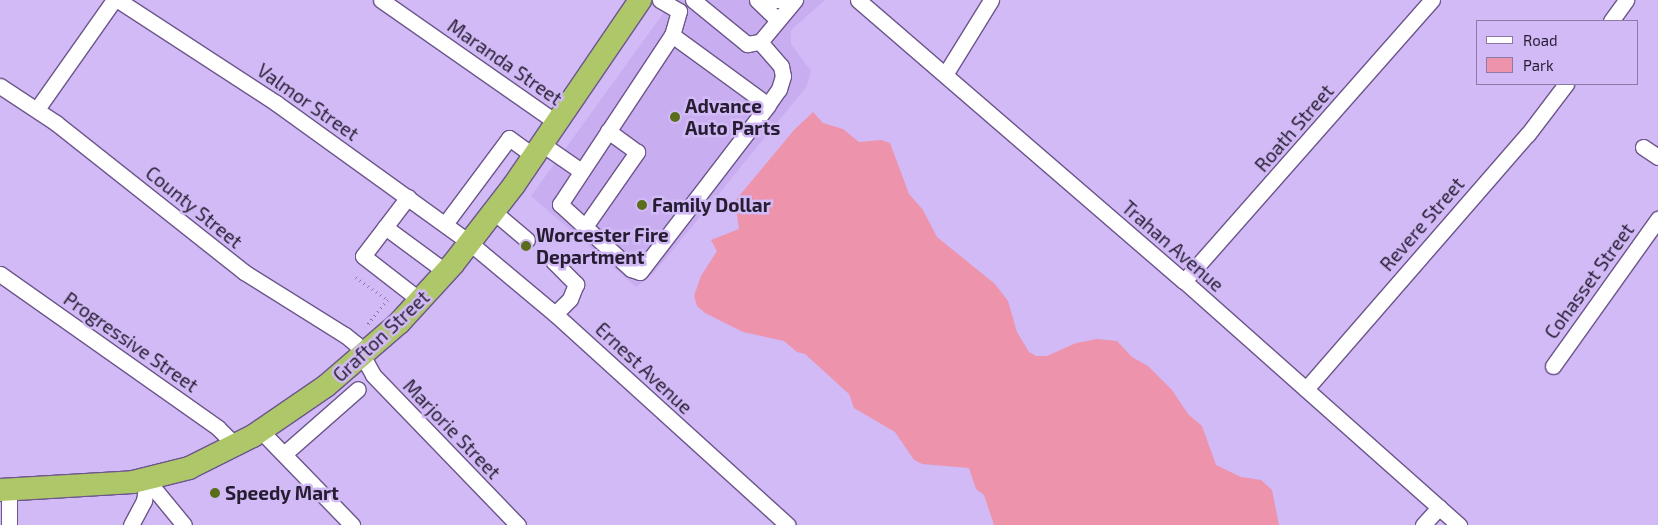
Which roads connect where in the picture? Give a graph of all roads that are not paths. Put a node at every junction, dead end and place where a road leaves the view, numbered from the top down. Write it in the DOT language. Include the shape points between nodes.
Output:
graph roads {
  1 [pos="114,0"];
  2 [pos="118,0"];
  3 [pos="381,0"];
  4 [pos="757,0"];
  5 [pos="769,0"];
  6 [pos="780,0"];
  7 [pos="795,0"];
  8 [pos="858,0"];
  9 [pos="991,0"];
  10 [pos="1432,0"];
  11 [pos="1626,0"];
  12 [pos="643,1"];
  13 [pos="693,1"];
  14 [pos="679,11"];
  15 [pos="778,20"];
  16 [pos="1612,20"];
  17 [pos="672,35"];
  18 [pos="760,42"];
  19 [pos="946,73"];
  20 [pos="1565,85"];
  21 [pos="0,86"];
  22 [pos="768,104"];
  23 [pos="37,109"];
  24 [pos="557,123"];
  25 [pos="608,131"];
  26 [pos="1643,147"];
  27 [pos="538,150"];
  28 [pos="1658,157"];
  29 [pos="581,171"];
  30 [pos="408,197"];
  31 [pos="494,212"];
  32 [pos="1658,219"];
  33 [pos="445,224"];
  34 [pos="385,227"];
  35 [pos="584,228"];
  36 [pos="527,240"];
  37 [pos="470,243"];
  38 [pos="553,261"];
  39 [pos="446,272"];
  40 [pos="0,274"];
  41 [pos="1184,281"];
  42 [pos="421,300"];
  43 [pos="555,314"];
  44 [pos="363,356"];
  45 [pos="1553,366"];
  46 [pos="358,389"];
  47 [pos="1306,389"];
  48 [pos="261,431"];
  49 [pos="236,446"];
  50 [pos="284,454"];
  51 [pos="147,480"];
  52 [pos="4,490"];
  53 [pos="1439,507"];
  54 [pos="9,525"];
  55 [pos="131,525"];
  56 [pos="184,525"];
  57 [pos="352,525"];
  58 [pos="518,525"];
  59 [pos="788,525"];
  60 [pos="1423,525"];
  61 [pos="1459,525"];
  1 -- 23 [label="street"];
  2 -- 30 [label="street, Valmor Street" via="276,103"];
  3 -- 24 [label="street, Maranda Street"];
  4 -- 15 [label="street"];
  5 -- 6 [label="street"];
  7 -- 15 [label="street"];
  8 -- 19 [label="street, Trahan Avenue"];
  9 -- 19 [label="street"];
  10 -- 41 [label="street, Roath Street"];
  11 -- 16 [label="street"];
  12 -- 14 [label="street"];
  12 -- 24 [label="highway, Grafton Street"];
  13 -- 14 [label="street"];
  13 -- 18 [label="street" via="747,44"];
  14 -- 17 [label="street"];
  15 -- 18 [label="street"];
  17 -- 22 [label="street"];
  17 -- 25 [label="street"];
  18 -- 22 [label="street" via="781,66 783,76 779,89"];
  19 -- 41 [label="street, Trahan Avenue"];
  20 -- 47 [label="street, Revere Street" via="1528,134"];
  21 -- 23 [label="street, County Street"];
  22 -- 35 [label="street" via="640,272 631,269"];
  23 -- 44 [label="street, County Street" via="244,272 345,335"];
  24 -- 27 [label="highway, Grafton Street"];
  25 -- 29 [label="street"];
  25 -- 35 [label="street" via="637,152"];
  26 -- 28 [label="street"];
  27 -- 29 [label="street"];
  27 -- 31 [label="highway, Grafton Street"];
  27 -- 33 [label="street" via="509,138"];
  29 -- 35 [label="street" via="560,204"];
  30 -- 33 [label="street, Valmor Street"];
  30 -- 34 [label="street"];
  31 -- 36 [label="street"];
  31 -- 37 [label="highway, Grafton Street"];
  32 -- 45 [label="street, Cohasset Street"];
  33 -- 37 [label="street, Valmor Street"];
  34 -- 39 [label="street"];
  34 -- 42 [label="street" via="363,256"];
  37 -- 39 [label="highway, Grafton Street"];
  37 -- 43 [label="street, Ernest Avenue"];
  38 -- 43 [label="street" via="576,284 570,299"];
  39 -- 42 [label="highway, Grafton Street"];
  40 -- 49 [label="street, Progressive Street" via="218,428"];
  41 -- 47 [label="street, Trahan Avenue"];
  42 -- 44 [label="highway, Grafton Street"];
  43 -- 59 [label="street, Ernest Avenue"];
  44 -- 48 [label="highway, Grafton Street"];
  44 -- 58 [label="street, Marjorie Street" via="373,375"];
  46 -- 50 [label="street"];
  47 -- 53 [label="street, Trahan Avenue"];
  48 -- 49 [label="highway, Grafton Street"];
  48 -- 50 [label="street"];
  49 -- 51 [label="highway, Grafton Street" via="189,468"];
  50 -- 57 [label="street"];
  51 -- 52 [label="highway, Grafton Street"];
  51 -- 55 [label="street" via="144,501"];
  51 -- 56 [label="street"];
  52 -- 54 [label="street"];
  53 -- 60 [label="street"];
  53 -- 61 [label="street, Trahan Avenue"];
}
